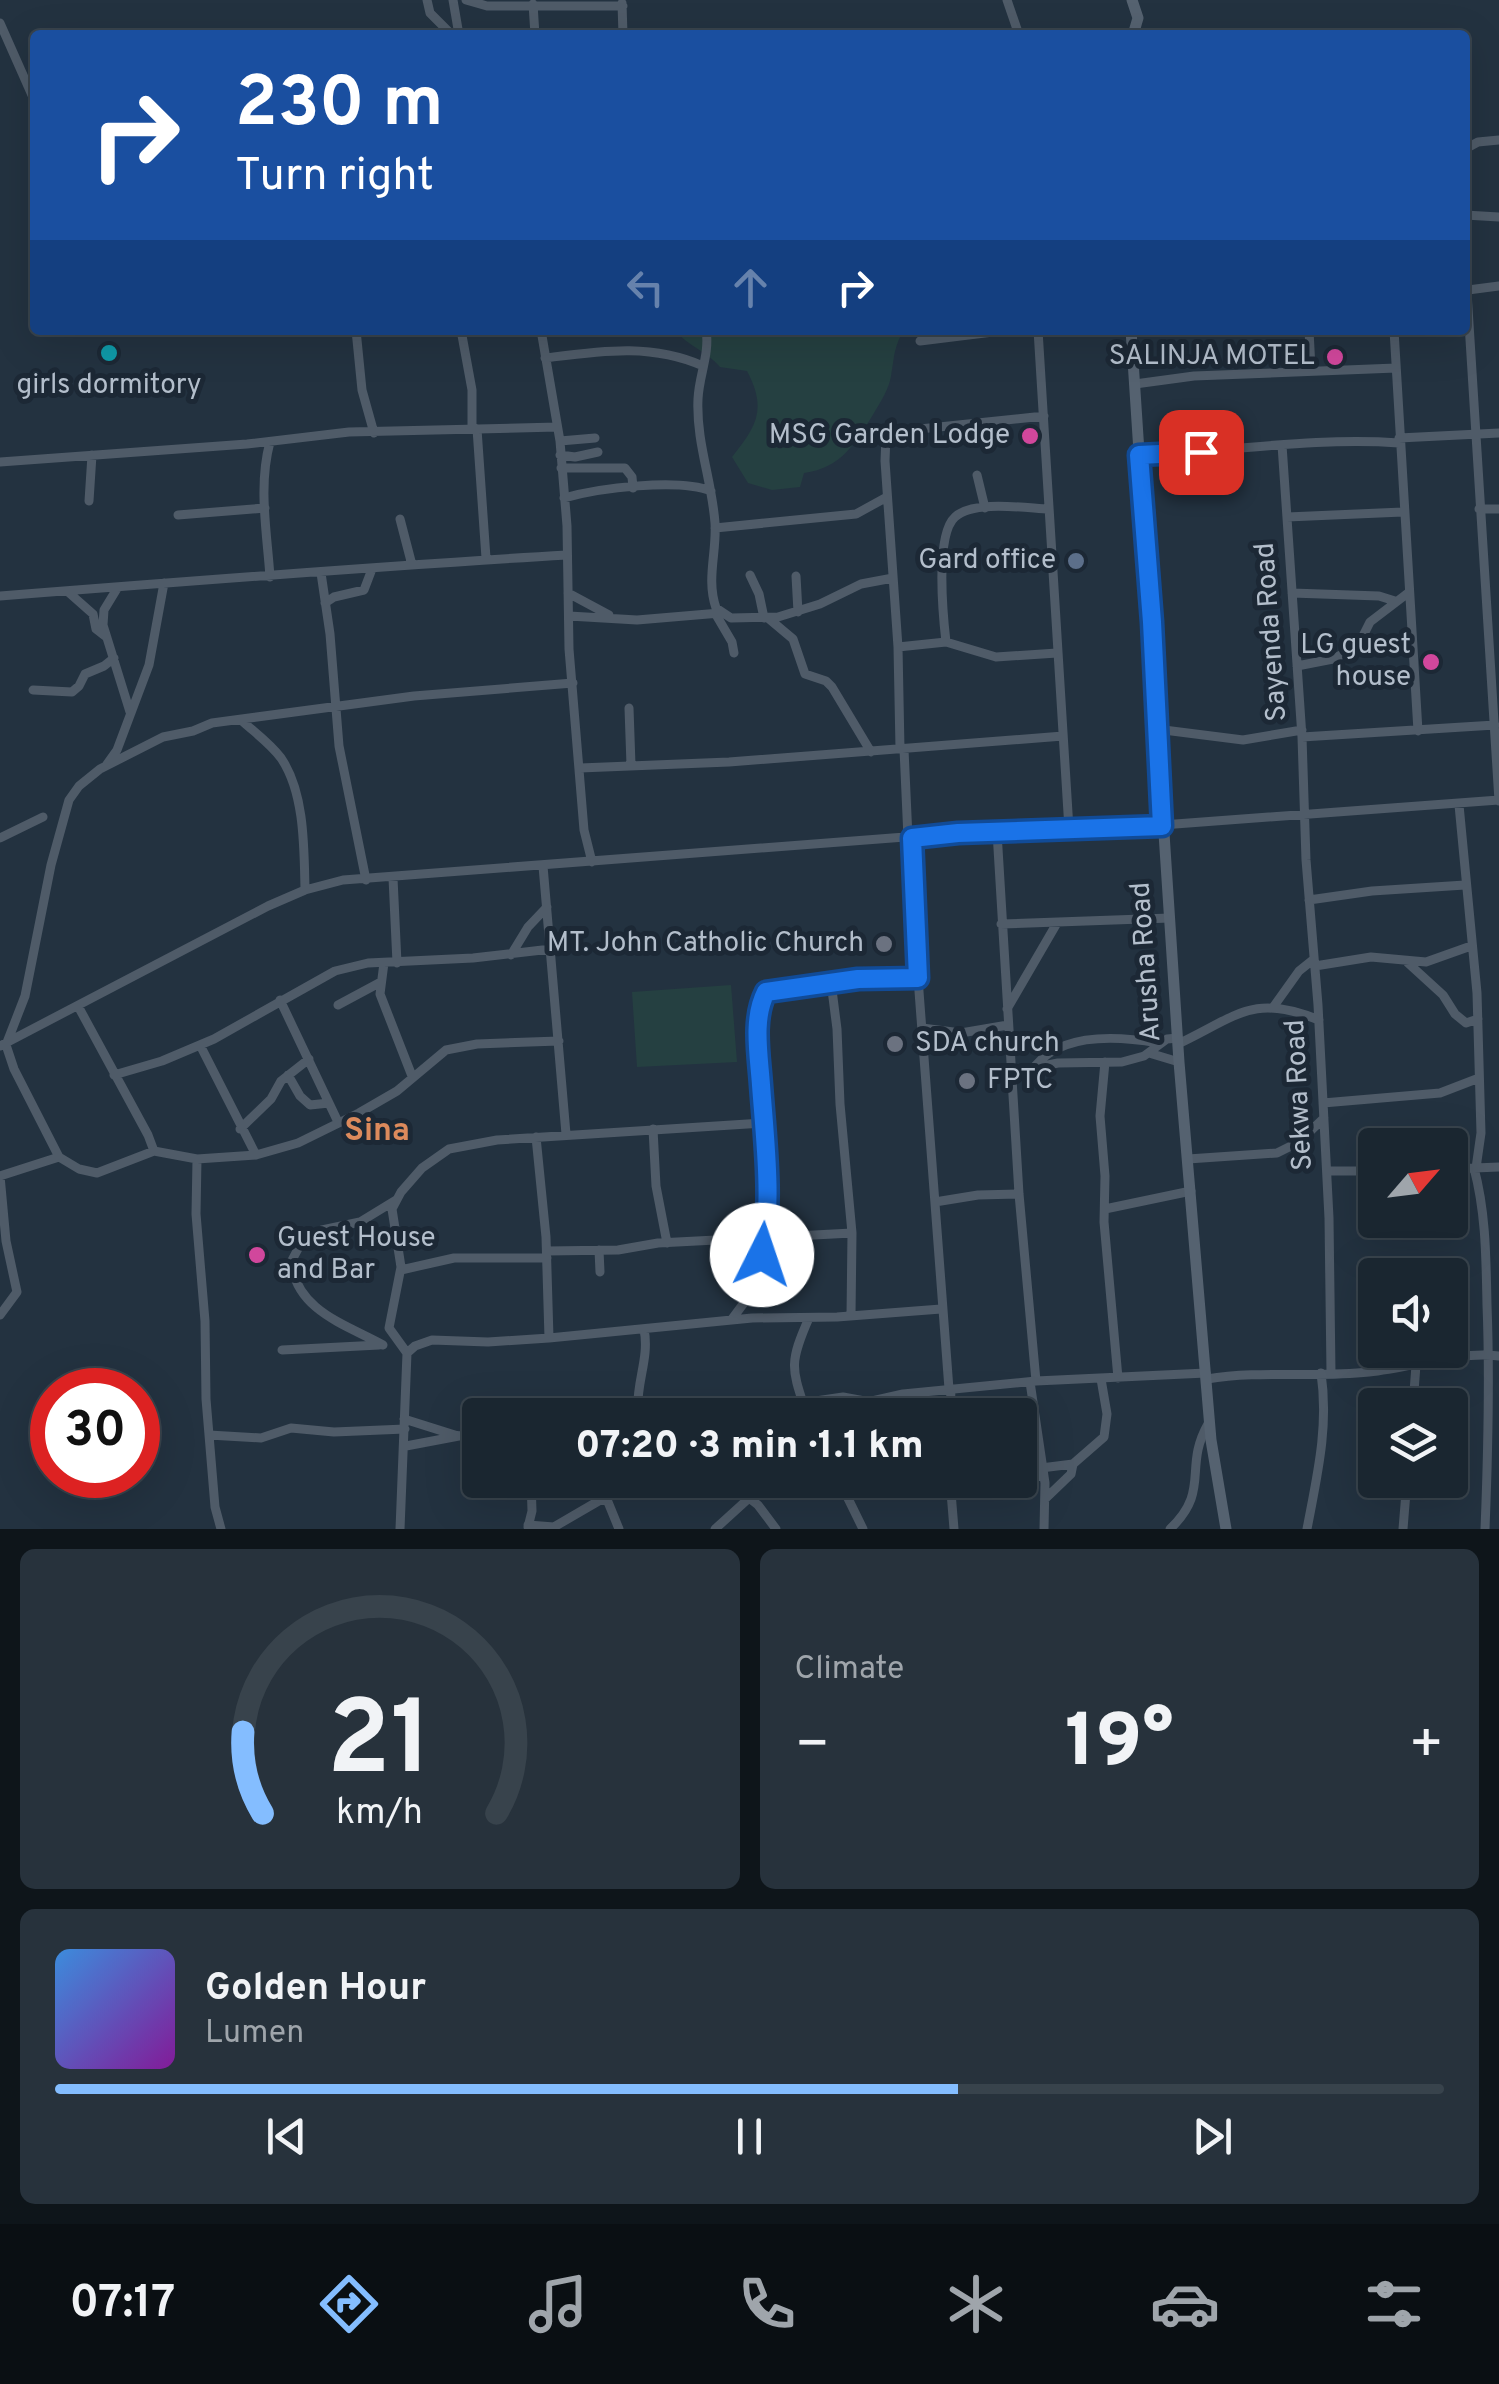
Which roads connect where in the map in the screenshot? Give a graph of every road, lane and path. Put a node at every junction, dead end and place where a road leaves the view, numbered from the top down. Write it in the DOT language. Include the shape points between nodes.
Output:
graph roads {
  1 [pos="426,0"];
  2 [pos="453,0"];
  3 [pos="466,0"];
  4 [pos="1007,0"];
  5 [pos="1132,0"];
  6 [pos="622,3"];
  7 [pos="533,4"];
  8 [pos="0,23"];
  9 [pos="451,30"];
  10 [pos="456,30"];
  11 [pos="535,30"];
  12 [pos="623,30"];
  13 [pos="1017,30"];
  14 [pos="1135,30"];
  15 [pos="30,91"];
  16 [pos="1499,140"];
  17 [pos="1470,146"];
  18 [pos="1470,215"];
  19 [pos="1499,217"];
  20 [pos="1499,286"];
  21 [pos="1470,290"];
  22 [pos="1470,332"];
  23 [pos="356,335"];
  24 [pos="462,335"];
  25 [pos="542,335"];
  26 [pos="707,335"];
  27 [pos="972,335"];
  28 [pos="1040,335"];
  29 [pos="1132,335"];
  30 [pos="1309,335"];
  31 [pos="1394,335"];
  32 [pos="920,342"];
  33 [pos="545,358"];
  34 [pos="704,366"];
  35 [pos="1396,368"];
  36 [pos="1311,369"];
  37 [pos="1135,384"];
  38 [pos="1044,416"];
  39 [pos="557,428"];
  40 [pos="474,429"];
  41 [pos="374,432"];
  42 [pos="1499,434"];
  43 [pos="1475,436"];
  44 [pos="596,438"];
  45 [pos="560,440"];
  46 [pos="1399,440"];
  47 [pos="270,442"];
  48 [pos="1282,445"];
  49 [pos="598,452"];
  50 [pos="560,454"];
  51 [pos="92,455"];
  52 [pos="1139,455"];
  53 [pos="0,462"];
  54 [pos="561,468"];
  55 [pos="976,476"];
  56 [pos="633,488"];
  57 [pos="711,491"];
  58 [pos="887,496"];
  59 [pos="564,498"];
  60 [pos="90,501"];
  61 [pos="265,508"];
  62 [pos="985,508"];
  63 [pos="1480,509"];
  64 [pos="1499,509"];
  65 [pos="1049,510"];
  66 [pos="1403,512"];
  67 [pos="178,515"];
  68 [pos="1287,516"];
  69 [pos="400,519"];
  70 [pos="716,528"];
  71 [pos="567,555"];
  72 [pos="486,558"];
  73 [pos="412,565"];
  74 [pos="372,568"];
  75 [pos="321,574"];
  76 [pos="270,576"];
  77 [pos="750,576"];
  78 [pos="796,576"];
  79 [pos="893,578"];
  80 [pos="1499,578"];
  81 [pos="1485,579"];
  82 [pos="164,583"];
  83 [pos="118,586"];
  84 [pos="67,591"];
  85 [pos="568,592"];
  86 [pos="1292,593"];
  87 [pos="1408,594"];
  88 [pos="0,596"];
  89 [pos="1395,601"];
  90 [pos="325,604"];
  91 [pos="798,612"];
  92 [pos="718,613"];
  93 [pos="569,616"];
  94 [pos="614,618"];
  95 [pos="766,618"];
  96 [pos="105,636"];
  97 [pos="946,642"];
  98 [pos="898,647"];
  99 [pos="734,652"];
  100 [pos="1057,653"];
  101 [pos="114,658"];
  102 [pos="1297,666"];
  103 [pos="572,683"];
  104 [pos="33,690"];
  105 [pos="336,707"];
  106 [pos="628,708"];
  107 [pos="130,712"];
  108 [pos="1496,719"];
  109 [pos="241,720"];
  110 [pos="1156,729"];
  111 [pos="1418,731"];
  112 [pos="1302,733"];
  113 [pos="1062,736"];
  114 [pos="902,749"];
  115 [pos="871,752"];
  116 [pos="631,765"];
  117 [pos="106,766"];
  118 [pos="580,768"];
  119 [pos="1499,800"];
  120 [pos="1459,805"];
  121 [pos="1306,816"];
  122 [pos="42,817"];
  123 [pos="1162,826"];
  124 [pos="1069,829"];
  125 [pos="997,832"];
  126 [pos="0,838"];
  127 [pos="910,838"];
  128 [pos="592,862"];
  129 [pos="543,866"];
  130 [pos="392,878"];
  131 [pos="366,880"];
  132 [pos="1465,885"];
  133 [pos="305,890"];
  134 [pos="1309,900"];
  135 [pos="547,907"];
  136 [pos="1170,918"];
  137 [pos="1057,923"];
  138 [pos="1001,924"];
  139 [pos="1471,946"];
  140 [pos="550,950"];
  141 [pos="512,955"];
  142 [pos="1315,962"];
  143 [pos="1406,962"];
  144 [pos="384,963"];
  145 [pos="397,963"];
  146 [pos="918,978"];
  147 [pos="831,982"];
  148 [pos="379,983"];
  149 [pos="280,1000"];
  150 [pos="338,1005"];
  151 [pos="78,1006"];
  152 [pos="1274,1006"];
  153 [pos="1007,1009"];
  154 [pos="1478,1019"];
  155 [pos="1319,1020"];
  156 [pos="1008,1026"];
  157 [pos="922,1028"];
  158 [pos="558,1041"];
  159 [pos="1178,1042"];
  160 [pos="1158,1044"];
  161 [pos="200,1045"];
  162 [pos="3,1046"];
  163 [pos="1149,1054"];
  164 [pos="309,1059"];
  165 [pos="1105,1062"];
  166 [pos="1180,1062"];
  167 [pos="1034,1068"];
  168 [pos="1013,1072"];
  169 [pos="114,1075"];
  170 [pos="288,1076"];
  171 [pos="412,1076"];
  172 [pos="1479,1078"];
  173 [pos="330,1103"];
  174 [pos="1323,1103"];
  175 [pos="1324,1118"];
  176 [pos="338,1122"];
  177 [pos="763,1123"];
  178 [pos="240,1129"];
  179 [pos="652,1129"];
  180 [pos="566,1134"];
  181 [pos="536,1137"];
  182 [pos="154,1151"];
  183 [pos="256,1155"];
  184 [pos="59,1157"];
  185 [pos="197,1159"];
  186 [pos="1188,1159"];
  187 [pos="1499,1167"];
  188 [pos="1468,1168"];
  189 [pos="1475,1168"];
  190 [pos="1326,1172"];
  191 [pos="1358,1172"];
  192 [pos="0,1176"];
  193 [pos="1191,1191"];
  194 [pos="1019,1194"];
  195 [pos="396,1200"];
  196 [pos="934,1202"];
  197 [pos="1105,1209"];
  198 [pos="852,1233"];
  199 [pos="764,1240"];
  200 [pos="667,1243"];
  201 [pos="600,1250"];
  202 [pos="1486,1253"];
  203 [pos="1499,1253"];
  204 [pos="547,1254"];
  205 [pos="401,1270"];
  206 [pos="600,1272"];
  207 [pos="941,1309"];
  208 [pos="0,1315"];
  209 [pos="851,1316"];
  210 [pos="809,1318"];
  211 [pos="732,1320"];
  212 [pos="644,1329"];
  213 [pos="549,1338"];
  214 [pos="396,1341"];
  215 [pos="383,1345"];
  216 [pos="282,1350"];
  217 [pos="407,1353"];
  218 [pos="1494,1356"];
  219 [pos="1468,1359"];
  220 [pos="1392,1368"];
  221 [pos="1326,1373"];
  222 [pos="1206,1376"];
  223 [pos="1118,1378"];
  224 [pos="1101,1379"];
  225 [pos="1033,1382"];
  226 [pos="950,1389"];
  227 [pos="637,1398"];
  228 [pos="800,1398"];
  229 [pos="883,1398"];
  230 [pos="950,1398"];
  231 [pos="1210,1422"];
  232 [pos="405,1424"];
  233 [pos="209,1435"];
  234 [pos="462,1435"];
  235 [pos="458,1436"];
  236 [pos="406,1446"];
  237 [pos="1073,1464"];
  238 [pos="1494,1467"];
  239 [pos="1042,1471"];
  240 [pos="1037,1473"];
  241 [pos="531,1498"];
  242 [pos="749,1498"];
  243 [pos="848,1498"];
  244 [pos="951,1498"];
  245 [pos="1406,1498"];
  246 [pos="1045,1499"];
  247 [pos="527,1527"];
  248 [pos="720,1527"];
  249 [pos="221,1529"];
  250 [pos="400,1529"];
  251 [pos="618,1529"];
  252 [pos="776,1529"];
  253 [pos="863,1529"];
  254 [pos="954,1529"];
  255 [pos="1044,1529"];
  256 [pos="1170,1529"];
  257 [pos="1226,1529"];
  258 [pos="1307,1529"];
  259 [pos="1403,1529"];
  260 [pos="1486,1529"];
  1 -- 9 [label="street" via="430,13"];
  2 -- 10 [label="street"];
  3 -- 7 [label="street"];
  4 -- 13 [label="street"];
  5 -- 14 [label="main road"];
  6 -- 7 [label="street"];
  6 -- 12 [label="street"];
  7 -- 11 [label="street"];
  8 -- 15 [label="street"];
  16 -- 17 [label="street"];
  18 -- 19 [label="street"];
  20 -- 21 [label="street"];
  22 -- 43 [label="street"];
  23 -- 41 [label="street"];
  24 -- 40 [label="street"];
  25 -- 33 [label="street"];
  26 -- 34 [label="street"];
  27 -- 32 [label="street"];
  28 -- 38 [label="street"];
  29 -- 37 [label="main road, Arusha Road"];
  30 -- 36 [label="street"];
  31 -- 35 [label="street"];
  33 -- 34 [label="street" via="637,350"];
  33 -- 39 [label="street"];
  34 -- 57 [label="street" via="698,430"];
  35 -- 36 [label="street"];
  35 -- 46 [label="street"];
  36 -- 37 [label="street"];
  37 -- 52 [label="main road, Arusha Road"];
  38 -- 58 [label="street" via="887,433"];
  38 -- 65 [label="street"];
  39 -- 40 [label="street"];
  39 -- 45 [label="street"];
  40 -- 41 [label="street"];
  40 -- 72 [label="street"];
  41 -- 47 [label="street"];
  42 -- 43 [label="street"];
  43 -- 46 [label="street"];
  43 -- 63 [label="street"];
  44 -- 45 [label="street"];
  45 -- 50 [label="street"];
  46 -- 48 [label="street"];
  46 -- 66 [label="street"];
  47 -- 51 [label="street"];
  47 -- 61 [label="street"];
  48 -- 52 [label="street"];
  48 -- 68 [label="street, Sayenda Road"];
  49 -- 50 [label="street"];
  50 -- 54 [label="street"];
  51 -- 53 [label="street"];
  51 -- 60 [label="street"];
  52 -- 110 [label="main road, Arusha Road"];
  54 -- 56 [label="street" via="624,468"];
  54 -- 59 [label="street"];
  55 -- 62 [label="street"];
  56 -- 57 [label="street"];
  56 -- 59 [label="street"];
  57 -- 70 [label="street"];
  58 -- 70 [label="street" via="856,514"];
  58 -- 79 [label="street"];
  59 -- 71 [label="street"];
  61 -- 67 [label="street"];
  61 -- 76 [label="street"];
  62 -- 65 [label="street"];
  62 -- 97 [label="street" via="958,514 948,527"];
  63 -- 64 [label="street"];
  63 -- 81 [label="street"];
  65 -- 100 [label="street"];
  66 -- 68 [label="street"];
  66 -- 87 [label="street"];
  68 -- 86 [label="street, Sayenda Road"];
  69 -- 73 [label="street"];
  70 -- 92 [label="street" via="711,584"];
  71 -- 72 [label="street"];
  71 -- 85 [label="street"];
  72 -- 73 [label="street"];
  73 -- 74 [label="street"];
  74 -- 75 [label="street"];
  74 -- 90 [label="street" via="364,590"];
  75 -- 76 [label="street"];
  75 -- 90 [label="street"];
  76 -- 82 [label="street"];
  77 -- 95 [label="street"];
  78 -- 91 [label="street"];
  79 -- 91 [label="street" via="860,584"];
  79 -- 98 [label="street"];
  80 -- 81 [label="street"];
  81 -- 108 [label="street"];
  82 -- 83 [label="street"];
  82 -- 107 [label="street" via="156,639"];
  83 -- 84 [label="street"];
  83 -- 96 [label="street" via="104,610"];
  84 -- 88 [label="street"];
  84 -- 96 [label="street"];
  85 -- 93 [label="street"];
  85 -- 94 [label="street"];
  86 -- 89 [label="street"];
  86 -- 102 [label="street, Sayenda Road"];
  87 -- 89 [label="street"];
  87 -- 111 [label="street"];
  89 -- 102 [label="street" via="1370,622 1358,646"];
  90 -- 105 [label="street"];
  91 -- 95 [label="street"];
  92 -- 94 [label="street"];
  92 -- 95 [label="street"];
  92 -- 99 [label="street"];
  93 -- 94 [label="street"];
  93 -- 103 [label="street"];
  95 -- 115 [label="street" via="793,639 805,674 832,687"];
  96 -- 101 [label="street"];
  97 -- 98 [label="street"];
  97 -- 100 [label="street" via="996,657"];
  98 -- 114 [label="street"];
  100 -- 113 [label="street"];
  101 -- 104 [label="street" via="85,674 72,692"];
  101 -- 107 [label="street"];
  102 -- 112 [label="street, Sayenda Road"];
  103 -- 105 [label="street"];
  103 -- 118 [label="street"];
  105 -- 109 [label="street"];
  105 -- 131 [label="street"];
  106 -- 116 [label="street"];
  107 -- 117 [label="street"];
  108 -- 111 [label="street"];
  108 -- 119 [label="street"];
  109 -- 117 [label="street" via="176,732"];
  109 -- 133 [label="street" via="272,747 291,780"];
  110 -- 112 [label="street" via="1243,740"];
  110 -- 123 [label="main road, Arusha Road"];
  111 -- 112 [label="street"];
  112 -- 121 [label="street, Sayenda Road"];
  113 -- 114 [label="street"];
  113 -- 124 [label="street"];
  114 -- 115 [label="street"];
  114 -- 127 [label="street"];
  115 -- 116 [label="street"];
  116 -- 118 [label="street"];
  117 -- 162 [label="street" via="69,800 26,996"];
  118 -- 128 [label="street"];
  119 -- 120 [label="street"];
  120 -- 121 [label="street"];
  120 -- 132 [label="street"];
  121 -- 123 [label="street"];
  121 -- 134 [label="street, Sekwa Road"];
  122 -- 126 [label="street"];
  123 -- 124 [label="street"];
  123 -- 136 [label="main road, Arusha Road"];
  124 -- 125 [label="street"];
  125 -- 127 [label="street"];
  125 -- 138 [label="street"];
  127 -- 128 [label="street"];
  127 -- 146 [label="street"];
  128 -- 129 [label="street"];
  129 -- 130 [label="street"];
  129 -- 135 [label="street"];
  130 -- 131 [label="street"];
  130 -- 145 [label="street"];
  131 -- 133 [label="street"];
  132 -- 134 [label="street"];
  132 -- 139 [label="street"];
  133 -- 151 [label="street"];
  134 -- 142 [label="street, Sekwa Road"];
  135 -- 140 [label="street"];
  135 -- 141 [label="street"];
  136 -- 137 [label="street"];
  136 -- 159 [label="main road, Arusha Road"];
  137 -- 138 [label="street"];
  137 -- 153 [label="street"];
  138 -- 153 [label="street"];
  139 -- 143 [label="street" via="1440,959"];
  139 -- 154 [label="street"];
  140 -- 141 [label="street"];
  140 -- 158 [label="street"];
  141 -- 145 [label="street"];
  142 -- 143 [label="street" via="1371,956"];
  142 -- 152 [label="street"];
  142 -- 155 [label="street, Sekwa Road"];
  143 -- 154 [label="street" via="1460,1020"];
  144 -- 145 [label="street"];
  144 -- 148 [label="street"];
  144 -- 149 [label="street" via="335,971"];
  146 -- 147 [label="street"];
  146 -- 157 [label="street"];
  147 -- 177 [label="street" via="771,989 763,996"];
  147 -- 198 [label="street"];
  148 -- 150 [label="street"];
  148 -- 171 [label="street"];
  149 -- 161 [label="street"];
  149 -- 164 [label="street"];
  151 -- 162 [label="street"];
  151 -- 169 [label="street"];
  152 -- 155 [label="street"];
  152 -- 159 [label="street" via="1245,1010"];
  153 -- 156 [label="street"];
  154 -- 172 [label="street"];
  155 -- 174 [label="street, Sekwa Road"];
  156 -- 157 [label="street" via="960,1033"];
  156 -- 168 [label="street"];
  157 -- 196 [label="street"];
  158 -- 171 [label="street" via="459,1046"];
  158 -- 180 [label="street"];
  159 -- 160 [label="street"];
  159 -- 166 [label="main road, Arusha Road"];
  160 -- 163 [label="street"];
  160 -- 167 [label="street" via="1076,1042 1053,1048"];
  161 -- 169 [label="street"];
  161 -- 178 [label="street"];
  162 -- 184 [label="street"];
  163 -- 165 [label="street"];
  163 -- 166 [label="street"];
  164 -- 170 [label="street"];
  164 -- 173 [label="street"];
  165 -- 167 [label="street"];
  165 -- 197 [label="street" via="1100,1116"];
  166 -- 186 [label="main road, Arusha Road"];
  167 -- 168 [label="street"];
  168 -- 194 [label="street"];
  169 -- 182 [label="street"];
  170 -- 173 [label="street" via="310,1105"];
  170 -- 178 [label="street"];
  171 -- 176 [label="street"];
  172 -- 174 [label="street" via="1418,1096"];
  172 -- 189 [label="street"];
  173 -- 176 [label="street"];
  174 -- 175 [label="street, Sekwa Road"];
  175 -- 186 [label="street" via="1277,1153"];
  175 -- 190 [label="street, Sekwa Road"];
  176 -- 183 [label="street"];
  177 -- 179 [label="street"];
  177 -- 199 [label="street"];
  178 -- 183 [label="street"];
  179 -- 180 [label="street"];
  179 -- 200 [label="street"];
  180 -- 181 [label="street"];
  181 -- 195 [label="street" via="449,1149 422,1168"];
  181 -- 204 [label="street"];
  182 -- 184 [label="street" via="97,1174"];
  182 -- 185 [label="street"];
  183 -- 185 [label="street"];
  184 -- 192 [label="street"];
  185 -- 233 [label="street"];
  186 -- 193 [label="main road, Arusha Road"];
  187 -- 189 [label="street"];
  188 -- 189 [label="street"];
  189 -- 202 [label="street"];
  190 -- 191 [label="street"];
  190 -- 221 [label="street, Sekwa Road"];
  192 -- 208 [label="street" via="18,1292"];
  193 -- 197 [label="street"];
  193 -- 222 [label="main road, Arusha Road"];
  194 -- 196 [label="street"];
  194 -- 225 [label="street"];
  195 -- 205 [label="street"];
  195 -- 215 [label="street" via="360,1222 322,1230 299,1247 292,1262 304,1298 316,1310"];
  196 -- 207 [label="street"];
  197 -- 223 [label="street"];
  198 -- 199 [label="street"];
  198 -- 209 [label="street"];
  199 -- 200 [label="street"];
  199 -- 211 [label="street" via="758,1284"];
  200 -- 201 [label="street"];
  201 -- 204 [label="street"];
  201 -- 206 [label="street"];
  202 -- 203 [label="street"];
  202 -- 218 [label="street"];
  204 -- 205 [label="street" via="469,1256"];
  204 -- 213 [label="street"];
  205 -- 214 [label="street" via="389,1321"];
  207 -- 209 [label="street"];
  207 -- 226 [label="street"];
  209 -- 210 [label="street"];
  210 -- 211 [label="street"];
  210 -- 228 [label="street" via="795,1354"];
  211 -- 212 [label="street"];
  212 -- 213 [label="street"];
  212 -- 227 [label="street" via="647,1356"];
  213 -- 217 [label="street" via="432,1340"];
  214 -- 215 [label="street"];
  214 -- 217 [label="street"];
  215 -- 216 [label="street"];
  217 -- 232 [label="street"];
  218 -- 219 [label="street"];
  218 -- 238 [label="street"];
  220 -- 221 [label="street"];
  221 -- 222 [label="street"];
  221 -- 258 [label="street, Sekwa Road" via="1322,1453"];
  222 -- 223 [label="street"];
  222 -- 231 [label="main road, Arusha Road"];
  223 -- 224 [label="street"];
  224 -- 225 [label="street"];
  224 -- 237 [label="street" via="1104,1437"];
  225 -- 226 [label="street"];
  225 -- 239 [label="street"];
  226 -- 229 [label="street"];
  226 -- 230 [label="street"];
  231 -- 256 [label="street" via="1196,1452 1194,1498"];
  231 -- 257 [label="main road, Arusha Road"];
  232 -- 233 [label="street" via="334,1432 291,1428 261,1438"];
  232 -- 235 [label="street"];
  232 -- 236 [label="street"];
  233 -- 249 [label="street"];
  234 -- 235 [label="street"];
  235 -- 236 [label="street"];
  236 -- 250 [label="street"];
  237 -- 239 [label="street"];
  237 -- 246 [label="street"];
  238 -- 260 [label="street"];
  239 -- 240 [label="street"];
  239 -- 246 [label="street"];
  241 -- 247 [label="street"];
  242 -- 248 [label="street"];
  242 -- 252 [label="street"];
  243 -- 253 [label="street"];
  244 -- 254 [label="street"];
  245 -- 259 [label="street"];
  246 -- 255 [label="street"];
  247 -- 251 [label="street" via="554,1527 602,1499"];
}
